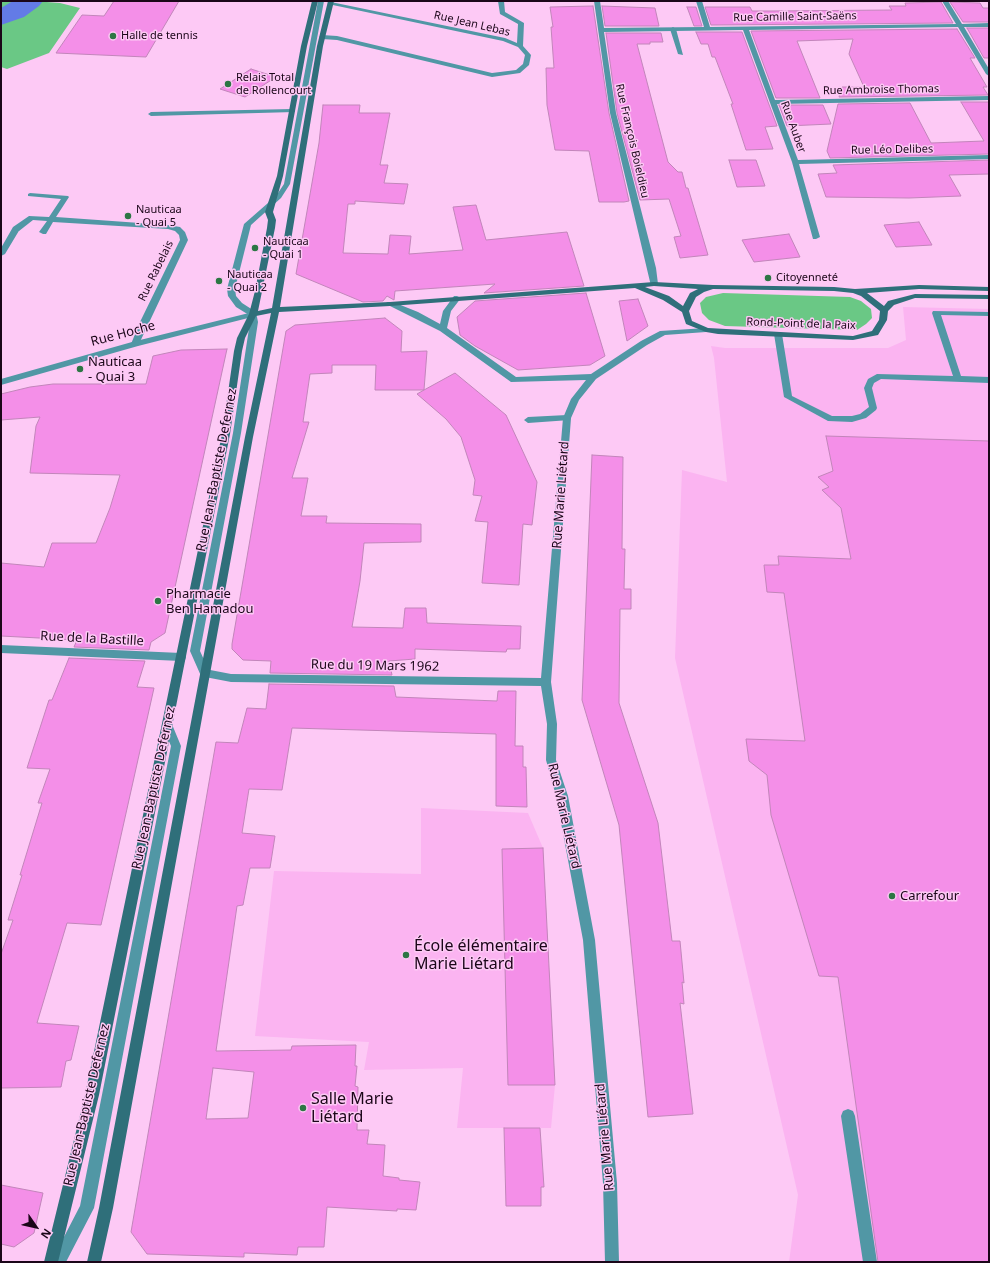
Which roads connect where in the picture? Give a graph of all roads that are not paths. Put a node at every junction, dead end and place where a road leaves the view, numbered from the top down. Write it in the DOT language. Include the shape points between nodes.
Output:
graph roads {
  1 [pos="315,1"];
  2 [pos="321,1"];
  3 [pos="501,1"];
  4 [pos="597,1"];
  5 [pos="699,1"];
  6 [pos="945,1"];
  7 [pos="331,2"];
  8 [pos="960,25"];
  9 [pos="989,25"];
  10 [pos="744,27"];
  11 [pos="708,28"];
  12 [pos="673,29"];
  13 [pos="600,30"];
  14 [pos="322,37"];
  15 [pos="520,46"];
  16 [pos="681,54"];
  17 [pos="989,74"];
  18 [pos="989,98"];
  19 [pos="774,102"];
  20 [pos="292,112"];
  21 [pos="152,114"];
  22 [pos="989,157"];
  23 [pos="795,162"];
  24 [pos="30,195"];
  25 [pos="271,203"];
  26 [pos="53,219"];
  27 [pos="43,232"];
  28 [pos="816,237"];
  29 [pos="1,254"];
  30 [pos="654,284"];
  31 [pos="636,286"];
  32 [pos="713,287"];
  33 [pos="989,289"];
  34 [pos="853,291"];
  35 [pos="989,297"];
  36 [pos="458,298"];
  37 [pos="390,304"];
  38 [pos="276,310"];
  39 [pos="884,310"];
  40 [pos="685,311"];
  41 [pos="253,314"];
  42 [pos="989,314"];
  43 [pos="442,329"];
  44 [pos="706,330"];
  45 [pos="778,334"];
  46 [pos="135,344"];
  47 [pos="593,377"];
  48 [pos="958,379"];
  49 [pos="989,380"];
  50 [pos="1,382"];
  51 [pos="567,418"];
  52 [pos="528,420"];
  53 [pos="1,649"];
  54 [pos="181,657"];
  55 [pos="205,673"];
  56 [pos="546,682"];
  57 [pos="167,725"];
  58 [pos="848,1116"];
  59 [pos="51,1262"];
  60 [pos="58,1262"];
  61 [pos="94,1262"];
  62 [pos="612,1262"];
  63 [pos="870,1262"];
  1 -- 20 [label="main road"];
  2 -- 25 [label="street" via="287,184 279,197"];
  3 -- 15 [label="street" via="502,13 521,23"];
  4 -- 13 [label="street, Rue François Boieldieu"];
  5 -- 11 [label="street"];
  6 -- 8 [label="street"];
  7 -- 14 [label="main road, Rue Jean-Baptiste Defernez"];
  7 -- 15 [label="street, Rue Jean Lebas" via="505,40"];
  8 -- 9 [label="street, Rue Camille Saint-Saëns"];
  8 -- 10 [label="street, Rue Camille Saint-Saëns"];
  8 -- 17 [label="street"];
  10 -- 11 [label="street, Rue Camille Saint-Saëns"];
  10 -- 19 [label="street, Rue Auber"];
  11 -- 12 [label="street, Rue Camille Saint-Saëns"];
  12 -- 13 [label="street, Rue Camille Saint-Saëns"];
  12 -- 16 [label="street"];
  13 -- 30 [label="street, Rue François Boieldieu" via="613,113"];
  14 -- 15 [label="street, Rue Jean Lebas" via="337,38 492,76 518,72 526,65 528,55"];
  14 -- 38 [label="main road, Rue Jean-Baptiste Defernez"];
  18 -- 19 [label="street, Rue Ambroise Thomas"];
  19 -- 23 [label="street, Rue Auber"];
  20 -- 21 [label="street"];
  20 -- 25 [label="main road" via="280,176"];
  22 -- 23 [label="street, Rue Léo Delibes"];
  23 -- 28 [label="street, Rue Auber"];
  24 -- 26 [label="street" via="66,198"];
  25 -- 41 [label="main road, Rue Jean-Baptiste Defernez" via="271,228"];
  25 -- 41 [label="street" via="248,224 231,289 232,296 239,305"];
  26 -- 27 [label="street"];
  26 -- 29 [label="street, Rue Rabelais" via="32,218 16,229"];
  26 -- 46 [label="street, Rue Rabelais" via="168,227 182,234 184,240"];
  30 -- 31 [label="main road"];
  30 -- 32 [label="main road"];
  31 -- 36 [label="main road"];
  31 -- 40 [label="main road, Rond-Point de la Paix" via="666,298"];
  32 -- 34 [label="main road"];
  32 -- 40 [label="main road" via="693,295"];
  33 -- 34 [label="main road" via="919,288"];
  34 -- 39 [label="main road" via="864,294"];
  35 -- 39 [label="main road" via="915,296 891,303"];
  36 -- 37 [label="main road"];
  36 -- 43 [label="street" via="447,311"];
  37 -- 38 [label="main road"];
  37 -- 43 [label="street"];
  38 -- 41 [label="main road"];
  38 -- 55 [label="main road, Rue Jean-Baptiste Defernez" via="249,437"];
  39 -- 45 [label="main road, Rond-Point de la Paix" via="884,320 880,327 875,333 867,336"];
  40 -- 44 [label="main road, Rond-Point de la Paix" via="689,322"];
  41 -- 46 [label="street, Rue Hoche"];
  41 -- 54 [label="main road, Rue Jean-Baptiste Defernez" via="241,338 238,351 226,434"];
  41 -- 55 [label="street" via="254,322 237,433 196,651"];
  42 -- 48 [label="street" via="936,313"];
  43 -- 47 [label="street" via="514,380"];
  44 -- 45 [label="main road, Rond-Point de la Paix"];
  44 -- 47 [label="street, Rue Marie Liétard" via="663,333 644,342"];
  45 -- 48 [label="street" via="788,396 831,419 852,420 864,416 873,408 868,388 871,381 880,376"];
  46 -- 50 [label="street, Rue Hoche"];
  47 -- 51 [label="street, Rue Marie Liétard" via="575,399"];
  48 -- 49 [label="street"];
  51 -- 52 [label="street"];
  51 -- 56 [label="street, Rue Marie Liétard"];
  53 -- 54 [label="street, Rue de la Bastille"];
  54 -- 57 [label="main road, Rue Jean-Baptiste Defernez"];
  55 -- 56 [label="street, Rue du 19 Mars 1962" via="231,678"];
  55 -- 61 [label="main road, Rue Jean-Baptiste Defernez"];
  56 -- 62 [label="street, Rue Marie Liétard" via="552,724 551,760 562,796 589,940 610,1183"];
  57 -- 59 [label="main road, Rue Jean-Baptiste Defernez" via="92,1094"];
  57 -- 60 [label="street" via="176,746 108,1108 86,1208"];
  58 -- 63 [label="street"];
}
